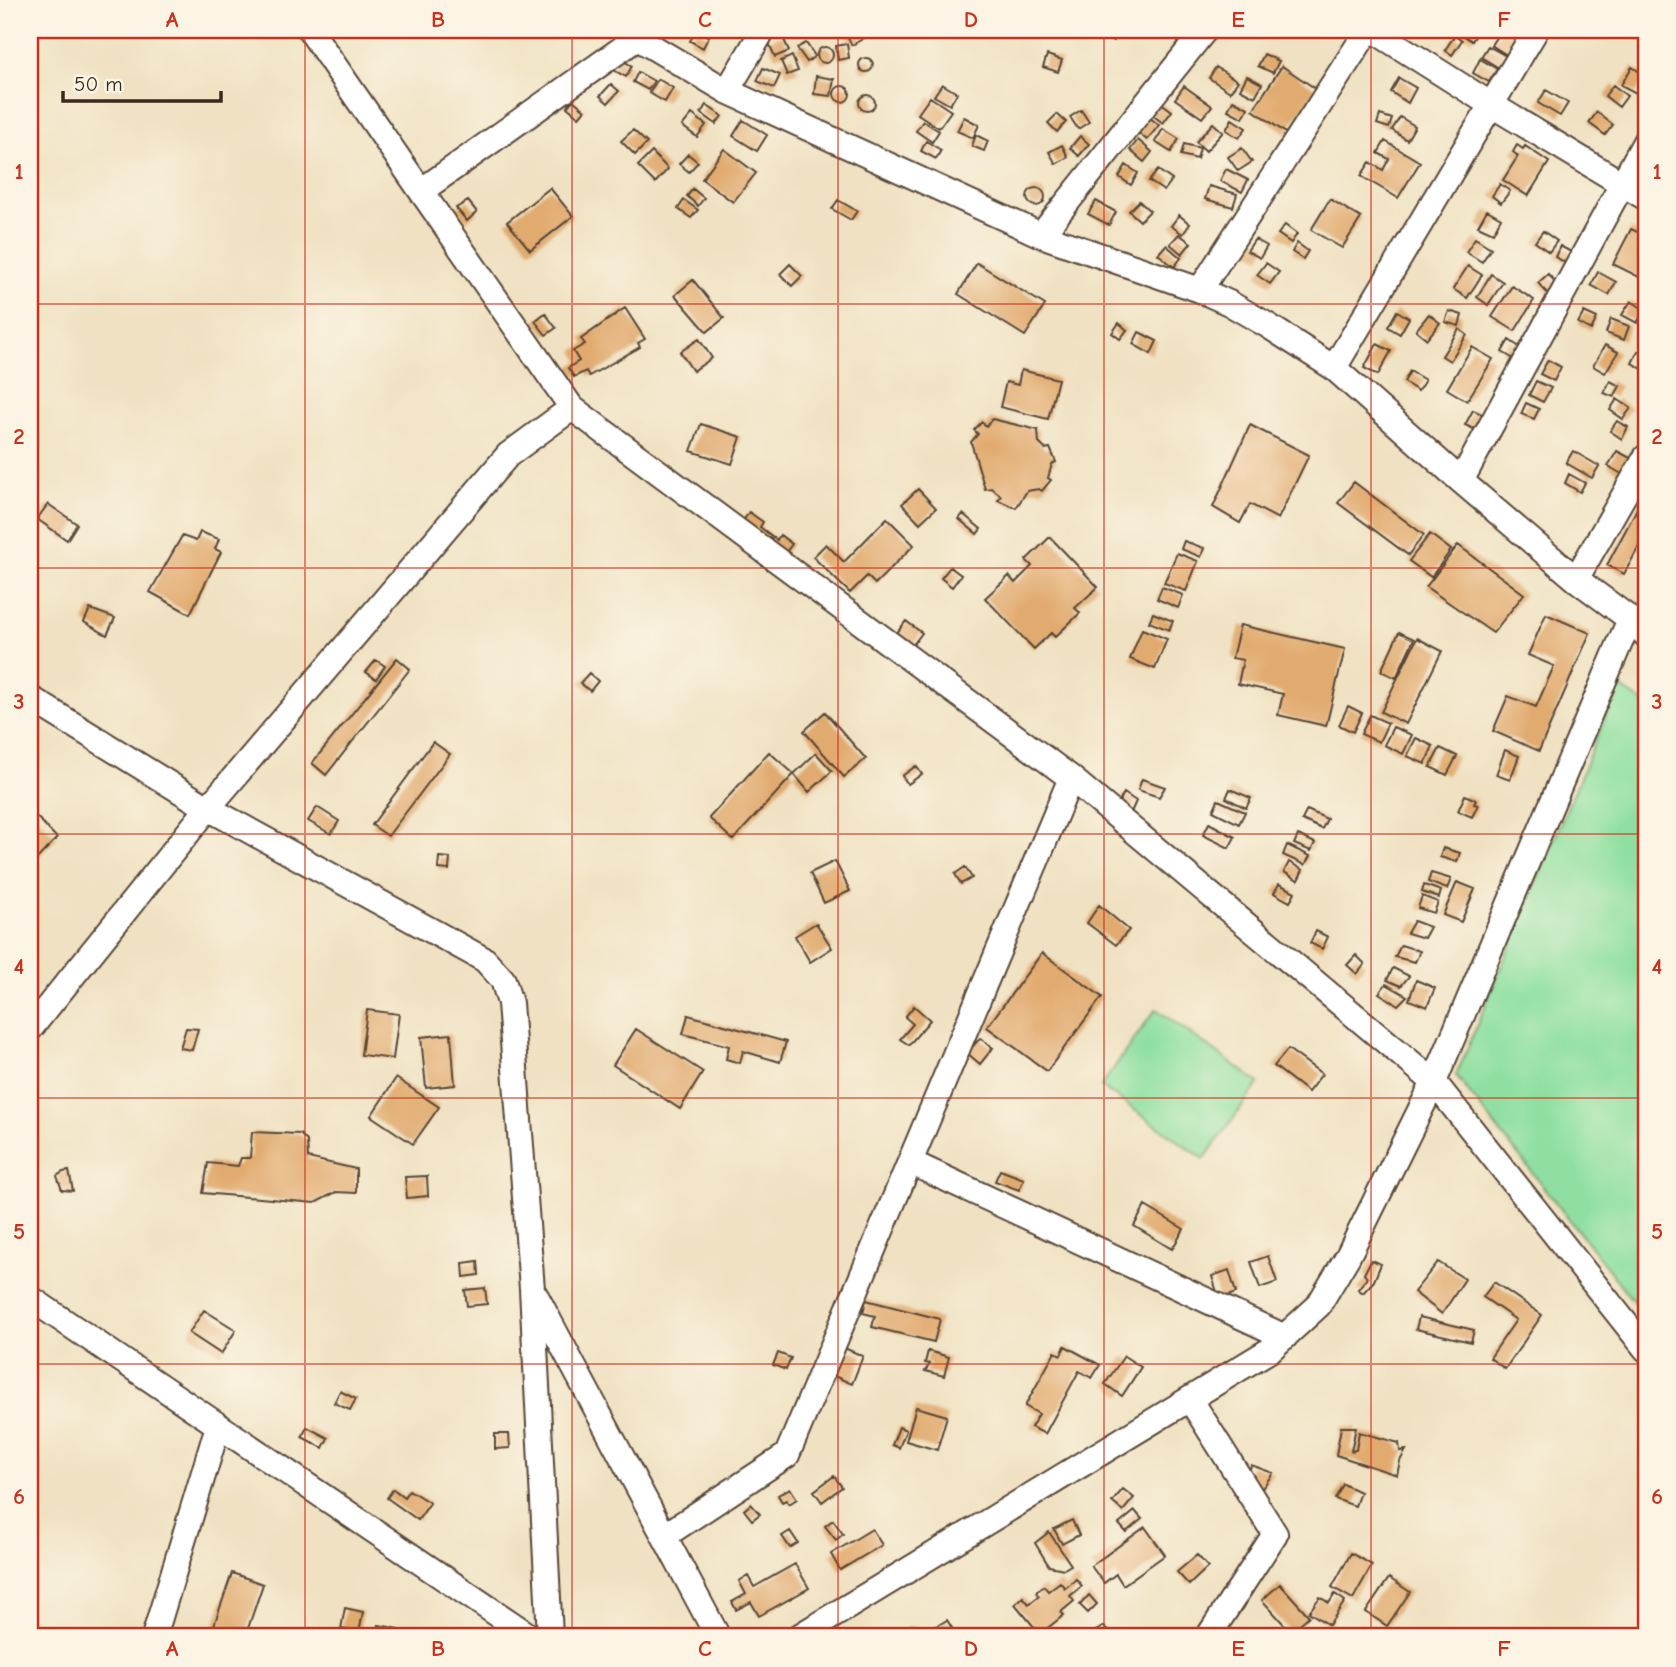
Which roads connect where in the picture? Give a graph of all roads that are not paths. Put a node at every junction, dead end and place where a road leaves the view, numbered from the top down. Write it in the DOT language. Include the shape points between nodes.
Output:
graph roads {
  1 [pos="310,30"];
  2 [pos="763,30"];
  3 [pos="1205,30"];
  4 [pos="1371,30"];
  5 [pos="1536,30"];
  6 [pos="630,34"];
  7 [pos="727,91"];
  8 [pos="1490,104"];
  9 [pos="1646,140"];
  10 [pos="1622,183"];
  11 [pos="421,191"];
  12 [pos="1646,198"];
  13 [pos="1041,235"];
  14 [pos="1200,290"];
  15 [pos="1334,368"];
  16 [pos="572,408"];
  17 [pos="1646,457"];
  18 [pos="1461,481"];
  19 [pos="1576,579"];
  20 [pos="1638,627"];
  21 [pos="30,698"];
  22 [pos="1071,778"];
  23 [pos="208,807"];
  24 [pos="30,1029"];
  25 [pos="1434,1082"];
  26 [pos="910,1162"];
  27 [pos="532,1289"];
  28 [pos="30,1298"];
  29 [pos="1285,1337"];
  30 [pos="1646,1349"];
  31 [pos="1190,1399"];
  32 [pos="218,1426"];
  33 [pos="664,1536"];
  34 [pos="154,1637"];
  35 [pos="531,1637"];
  36 [pos="550,1637"];
  37 [pos="718,1637"];
  38 [pos="798,1637"];
  39 [pos="1208,1637"];
  1 -- 11 [label="street"];
  2 -- 7 [label="street"];
  3 -- 13 [label="street"];
  4 -- 8 [label="street"];
  4 -- 14 [label="street"];
  5 -- 8 [label="street"];
  6 -- 7 [label="street"];
  6 -- 11 [label="street"];
  7 -- 13 [label="street"];
  8 -- 10 [label="street"];
  8 -- 15 [label="street"];
  9 -- 10 [label="street"];
  10 -- 12 [label="street"];
  10 -- 18 [label="street"];
  11 -- 16 [label="street"];
  13 -- 14 [label="street"];
  14 -- 15 [label="street" via="1258,319"];
  15 -- 18 [label="street"];
  16 -- 22 [label="street"];
  16 -- 23 [label="street" via="508,455"];
  17 -- 19 [label="street"];
  18 -- 19 [label="street"];
  19 -- 20 [label="street"];
  20 -- 25 [label="street"];
  21 -- 23 [label="street"];
  22 -- 25 [label="street"];
  22 -- 26 [label="street"];
  23 -- 24 [label="street"];
  23 -- 27 [label="street" via="485,960 503,980 510,1003"];
  25 -- 29 [label="street" via="1348,1256 1318,1306"];
  25 -- 30 [label="street"];
  26 -- 29 [label="street"];
  26 -- 33 [label="street" via="787,1455"];
  27 -- 33 [label="street"];
  27 -- 36 [label="street"];
  28 -- 32 [label="street"];
  29 -- 31 [label="street"];
  31 -- 38 [label="street"];
  31 -- 39 [label="street" via="1275,1534"];
  32 -- 34 [label="street"];
  32 -- 35 [label="street"];
  33 -- 37 [label="street"];
}
